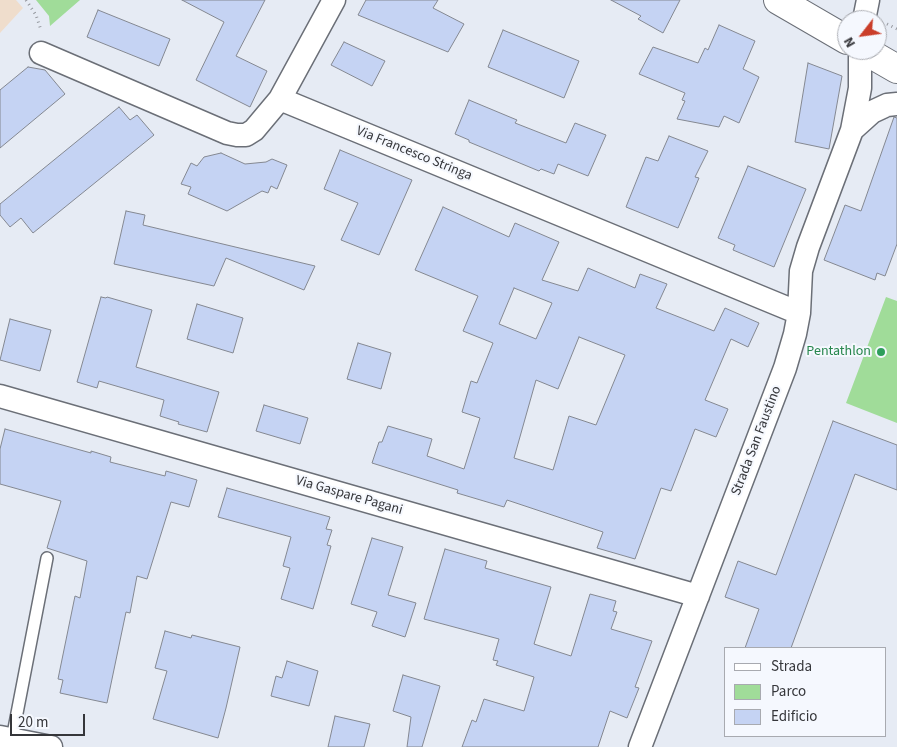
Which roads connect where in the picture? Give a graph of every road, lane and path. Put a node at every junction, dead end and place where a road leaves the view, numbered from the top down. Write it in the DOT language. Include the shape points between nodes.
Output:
graph roads {
  1 [pos="26,0"];
  2 [pos="334,0"];
  3 [pos="778,0"];
  4 [pos="837,34"];
  5 [pos="41,53"];
  6 [pos="860,60"];
  7 [pos="881,60"];
  8 [pos="897,69"];
  9 [pos="280,99"];
  10 [pos="897,104"];
  11 [pos="852,130"];
  12 [pos="798,312"];
  13 [pos="0,396"];
  14 [pos="48,558"];
  15 [pos="698,596"];
  16 [pos="6,738"];
  17 [pos="51,747"];
  18 [pos="640,747"];
  1 -- 5 [label="path" via="45,39"];
  2 -- 9 [label="street"];
  3 -- 4 [label="street"];
  5 -- 9 [label="street" via="237,135 246,135 254,130"];
  6 -- 11 [label="street, Strada San Faustino" via="860,88"];
  7 -- 8 [label="street"];
  9 -- 12 [label="street, Via Francesco Stringa"];
  10 -- 11 [label="street, Strada San Faustino" via="872,112"];
  11 -- 12 [label="street, Strada San Faustino" via="808,247 801,271"];
  12 -- 15 [label="street, Strada San Faustino" via="785,368"];
  13 -- 15 [label="street, Via Gaspare Pagani"];
  14 -- 16 [label="lane"];
  15 -- 18 [label="street, Strada San Faustino"];
  16 -- 17 [label="street"];
}
